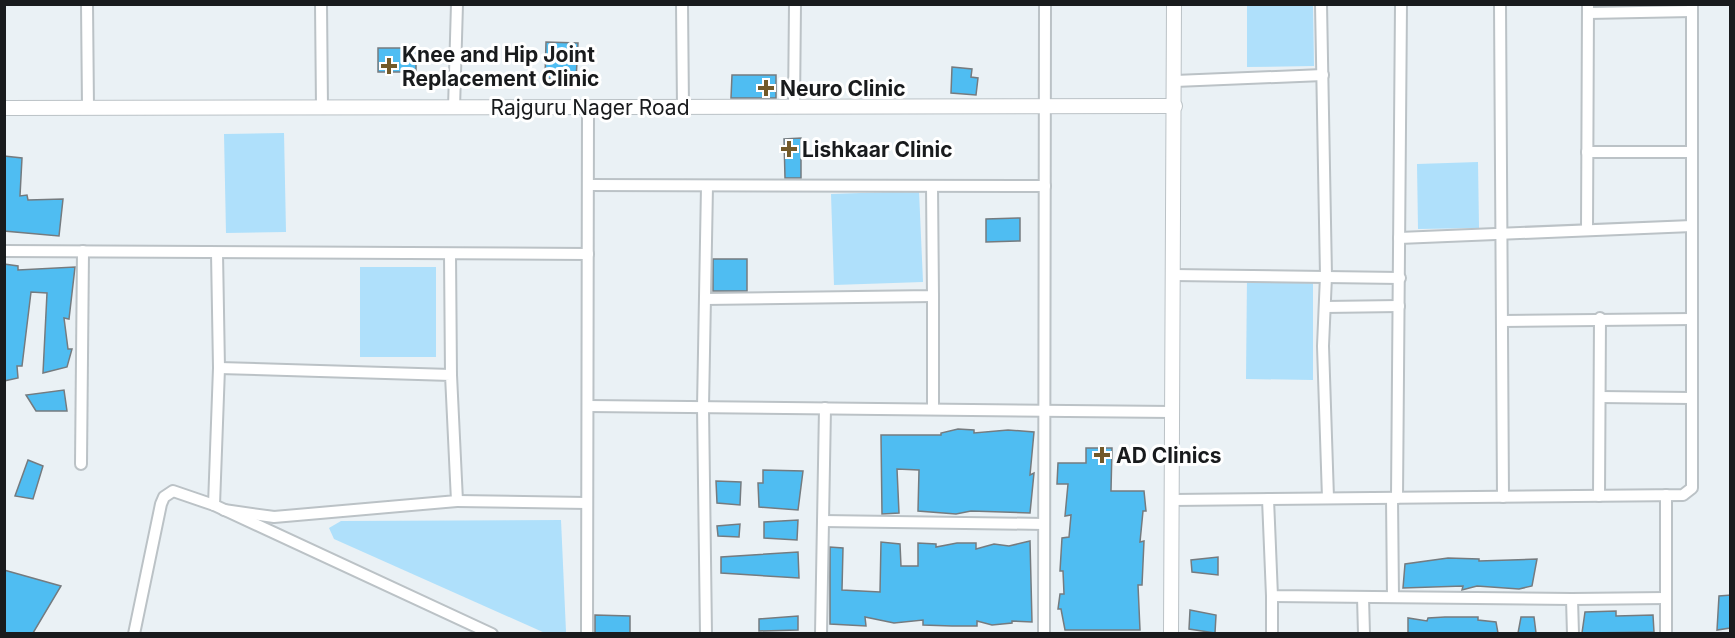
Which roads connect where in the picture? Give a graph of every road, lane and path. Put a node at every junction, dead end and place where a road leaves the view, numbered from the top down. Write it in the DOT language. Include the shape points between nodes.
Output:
graph roads {
  1 [pos="87,4"];
  2 [pos="321,4"];
  3 [pos="457,4"];
  4 [pos="682,4"];
  5 [pos="795,4"];
  6 [pos="1045,4"];
  7 [pos="1174,4"];
  8 [pos="1321,4"];
  9 [pos="1401,4"];
  10 [pos="1500,4"];
  11 [pos="1692,8"];
  12 [pos="1588,9"];
  13 [pos="1323,75"];
  14 [pos="1175,81"];
  15 [pos="1175,106"];
  16 [pos="683,107"];
  17 [pos="794,107"];
  18 [pos="1045,107"];
  19 [pos="4,108"];
  20 [pos="88,108"];
  21 [pos="322,108"];
  22 [pos="454,108"];
  23 [pos="588,108"];
  24 [pos="1587,152"];
  25 [pos="1692,152"];
  26 [pos="588,185"];
  27 [pos="707,186"];
  28 [pos="932,186"];
  29 [pos="1045,186"];
  30 [pos="1692,226"];
  31 [pos="1587,229"];
  32 [pos="1502,232"];
  33 [pos="1399,238"];
  34 [pos="4,251"];
  35 [pos="83,251"];
  36 [pos="217,253"];
  37 [pos="450,254"];
  38 [pos="588,254"];
  39 [pos="1173,275"];
  40 [pos="1326,276"];
  41 [pos="1400,278"];
  42 [pos="933,296"];
  43 [pos="705,299"];
  44 [pos="1399,306"];
  45 [pos="1325,307"];
  46 [pos="1600,318"];
  47 [pos="1692,320"];
  48 [pos="1502,321"];
  49 [pos="219,368"];
  50 [pos="451,375"];
  51 [pos="1600,397"];
  52 [pos="1692,398"];
  53 [pos="588,406"];
  54 [pos="703,407"];
  55 [pos="825,408"];
  56 [pos="933,408"];
  57 [pos="1044,409"];
  58 [pos="1172,412"];
  59 [pos="81,464"];
  60 [pos="1666,495"];
  61 [pos="1599,496"];
  62 [pos="1503,497"];
  63 [pos="1328,498"];
  64 [pos="1395,498"];
  65 [pos="1268,499"];
  66 [pos="1172,500"];
  67 [pos="457,501"];
  68 [pos="587,503"];
  69 [pos="219,507"];
  70 [pos="823,521"];
  71 [pos="1044,524"];
  72 [pos="1272,596"];
  73 [pos="1363,597"];
  74 [pos="1393,597"];
  75 [pos="1666,598"];
  76 [pos="1572,599"];
  77 [pos="134,633"];
  78 [pos="492,633"];
  79 [pos="587,633"];
  80 [pos="706,633"];
  81 [pos="821,633"];
  82 [pos="1044,633"];
  83 [pos="1171,633"];
  84 [pos="1272,633"];
  85 [pos="1364,633"];
  86 [pos="1573,633"];
  87 [pos="1666,633"];
  1 -- 20 [label="street"];
  2 -- 21 [label="street"];
  3 -- 22 [label="street"];
  4 -- 16 [label="street"];
  5 -- 17 [label="street"];
  6 -- 18 [label="street"];
  7 -- 14 [label="street"];
  8 -- 13 [label="street"];
  9 -- 33 [label="street"];
  10 -- 32 [label="street"];
  11 -- 12 [label="street"];
  11 -- 25 [label="street"];
  12 -- 24 [label="street"];
  13 -- 14 [label="street"];
  13 -- 40 [label="street"];
  14 -- 15 [label="street"];
  15 -- 18 [label="street, Rajguru Nager Road"];
  15 -- 39 [label="street"];
  16 -- 17 [label="street, Rajguru Nager Road"];
  16 -- 23 [label="street, Rajguru Nager Road"];
  17 -- 18 [label="street, Rajguru Nager Road"];
  18 -- 29 [label="street"];
  19 -- 20 [label="street, Rajguru Nager Road"];
  20 -- 21 [label="street, Rajguru Nager Road"];
  21 -- 22 [label="street, Rajguru Nager Road"];
  22 -- 23 [label="street, Rajguru Nager Road"];
  23 -- 26 [label="street"];
  24 -- 25 [label="street"];
  24 -- 31 [label="street"];
  25 -- 30 [label="street"];
  26 -- 27 [label="street"];
  26 -- 38 [label="street"];
  27 -- 28 [label="street"];
  27 -- 43 [label="street"];
  28 -- 29 [label="street"];
  28 -- 42 [label="street"];
  29 -- 57 [label="street"];
  30 -- 31 [label="street"];
  30 -- 47 [label="street"];
  31 -- 32 [label="street"];
  32 -- 33 [label="street"];
  32 -- 48 [label="street"];
  33 -- 41 [label="street"];
  34 -- 35 [label="street"];
  35 -- 36 [label="street"];
  35 -- 59 [label="street"];
  36 -- 37 [label="street"];
  36 -- 49 [label="street"];
  37 -- 38 [label="street"];
  37 -- 50 [label="street"];
  38 -- 53 [label="street"];
  39 -- 40 [label="street"];
  39 -- 58 [label="street"];
  40 -- 41 [label="street"];
  40 -- 45 [label="street"];
  41 -- 44 [label="street"];
  42 -- 43 [label="street"];
  42 -- 56 [label="street"];
  43 -- 54 [label="street"];
  44 -- 45 [label="street"];
  44 -- 64 [label="street"];
  45 -- 63 [label="street"];
  46 -- 47 [label="street"];
  46 -- 48 [label="street"];
  46 -- 51 [label="street"];
  47 -- 52 [label="street"];
  48 -- 62 [label="street"];
  49 -- 50 [label="street"];
  49 -- 69 [label="street"];
  50 -- 67 [label="street"];
  51 -- 52 [label="street"];
  51 -- 61 [label="street"];
  52 -- 60 [label="street" via="1692,488 1683,495"];
  53 -- 54 [label="street"];
  53 -- 68 [label="street"];
  54 -- 55 [label="street"];
  54 -- 80 [label="street"];
  55 -- 56 [label="street"];
  55 -- 70 [label="street"];
  56 -- 57 [label="street"];
  57 -- 58 [label="street"];
  57 -- 71 [label="street"];
  58 -- 66 [label="street"];
  60 -- 61 [label="street"];
  60 -- 75 [label="street"];
  61 -- 62 [label="street"];
  62 -- 64 [label="street"];
  63 -- 64 [label="street"];
  63 -- 65 [label="street"];
  64 -- 74 [label="street"];
  65 -- 66 [label="street"];
  65 -- 72 [label="street"];
  66 -- 83 [label="street"];
  67 -- 68 [label="street"];
  67 -- 69 [label="street" via="274,517"];
  68 -- 79 [label="street"];
  69 -- 77 [label="street" via="173,491 164,497"];
  69 -- 78 [label="street"];
  70 -- 71 [label="street"];
  70 -- 81 [label="street"];
  71 -- 82 [label="street"];
  72 -- 73 [label="street"];
  72 -- 84 [label="street"];
  73 -- 74 [label="street"];
  73 -- 85 [label="street"];
  74 -- 76 [label="street"];
  75 -- 76 [label="street"];
  75 -- 87 [label="street"];
  76 -- 86 [label="street"];
}
